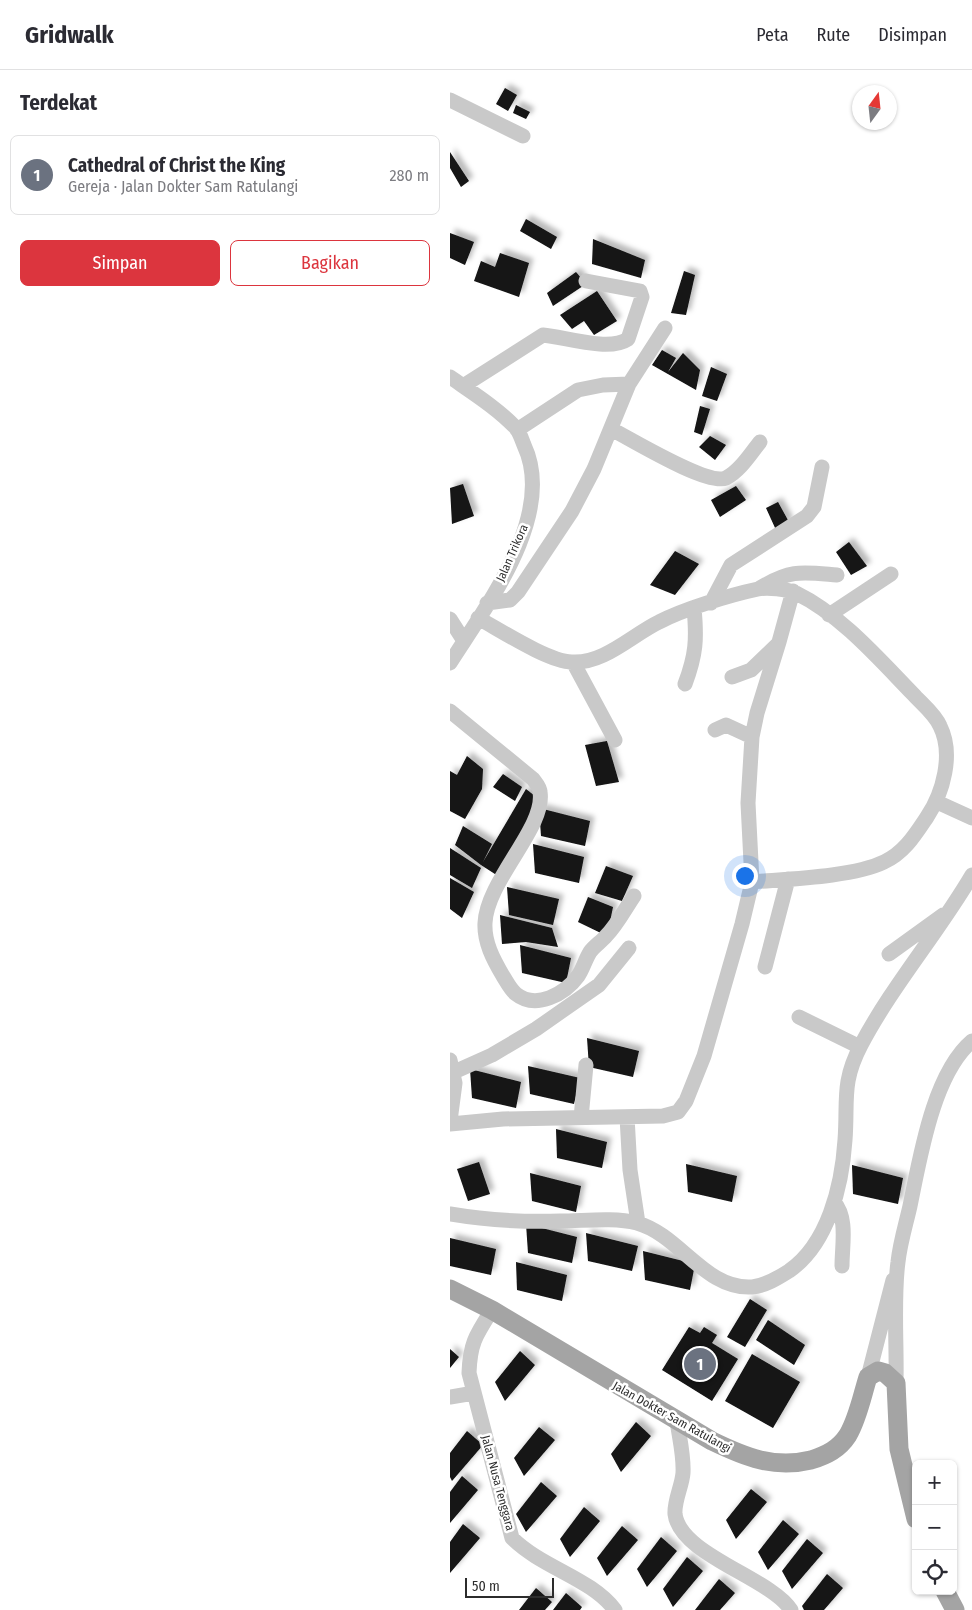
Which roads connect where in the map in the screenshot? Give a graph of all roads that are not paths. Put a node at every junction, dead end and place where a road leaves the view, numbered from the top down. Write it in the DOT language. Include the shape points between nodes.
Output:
graph roads {
  1 [pos="450,100"];
  2 [pos="522,136"];
  3 [pos="586,281"];
  4 [pos="666,328"];
  5 [pos="450,377"];
  6 [pos="629,384"];
  7 [pos="463,386"];
  8 [pos="611,429"];
  9 [pos="517,430"];
  10 [pos="760,442"];
  11 [pos="822,467"];
  12 [pos="891,574"];
  13 [pos="837,575"];
  14 [pos="760,588"];
  15 [pos="793,591"];
  16 [pos="487,603"];
  17 [pos="711,603"];
  18 [pos="694,608"];
  19 [pos="829,615"];
  20 [pos="478,618"];
  21 [pos="450,619"];
  22 [pos="464,641"];
  23 [pos="780,642"];
  24 [pos="572,662"];
  25 [pos="450,663"];
  26 [pos="732,677"];
  27 [pos="685,684"];
  28 [pos="450,711"];
  29 [pos="715,730"];
  30 [pos="752,737"];
  31 [pos="615,740"];
  32 [pos="937,802"];
  33 [pos="972,818"];
  34 [pos="972,875"];
  35 [pos="788,879"];
  36 [pos="752,882"];
  37 [pos="634,896"];
  38 [pos="953,907"];
  39 [pos="628,948"];
  40 [pos="889,954"];
  41 [pos="765,967"];
  42 [pos="799,1017"];
  43 [pos="972,1041"];
  44 [pos="860,1046"];
  45 [pos="586,1065"];
  46 [pos="452,1066"];
  47 [pos="627,1117"];
  48 [pos="581,1118"];
  49 [pos="450,1122"];
  50 [pos="834,1202"];
  51 [pos="450,1214"];
  52 [pos="638,1224"];
  53 [pos="898,1262"];
  54 [pos="842,1266"];
  55 [pos="450,1289"];
  56 [pos="492,1310"];
  57 [pos="868,1377"];
  58 [pos="896,1384"];
  59 [pos="474,1393"];
  60 [pos="450,1396"];
  61 [pos="677,1420"];
  62 [pos="913,1505"];
  63 [pos="947,1595"];
  64 [pos="615,1610"];
  65 [pos="790,1610"];
  66 [pos="955,1610"];
  1 -- 2 [label="street"];
  3 -- 7 [label="street" via="640,291 642,297 628,339 599,344 543,335"];
  4 -- 6 [label="street"];
  5 -- 7 [label="street, Jalan Trikora"];
  6 -- 8 [label="street"];
  6 -- 9 [label="street" via="578,390"];
  7 -- 9 [label="street, Jalan Trikora"];
  8 -- 10 [label="street" via="693,473 719,479 727,477 743,463"];
  8 -- 16 [label="street" via="572,512 518,592 510,600"];
  9 -- 16 [label="street, Jalan Trikora" via="533,469 531,507 506,572"];
  11 -- 17 [label="street" via="814,507 807,516 731,565"];
  12 -- 19 [label="street"];
  13 -- 14 [label="street" via="797,572"];
  14 -- 15 [label="street"];
  14 -- 17 [label="street"];
  15 -- 19 [label="street"];
  15 -- 23 [label="street"];
  16 -- 20 [label="street, Jalan Trikora"];
  17 -- 18 [label="street"];
  18 -- 24 [label="street" via="660,621 594,659"];
  18 -- 27 [label="street" via="698,639 694,662"];
  19 -- 32 [label="street" via="872,652 940,725 946,745 946,763"];
  20 -- 22 [label="street, Jalan Trikora"];
  20 -- 24 [label="street" via="528,645"];
  21 -- 22 [label="street"];
  22 -- 25 [label="street, Jalan Trikora"];
  23 -- 26 [label="street" via="758,665"];
  23 -- 30 [label="street" via="756,713"];
  24 -- 31 [label="street"];
  28 -- 37 [label="street" via="533,779 541,793 526,838 494,889 485,923 486,941 495,963 516,995 538,1001 569,985"];
  29 -- 30 [label="street" via="726,725"];
  30 -- 36 [label="street" via="748,784"];
  32 -- 33 [label="street"];
  32 -- 35 [label="street" via="907,846 884,863"];
  34 -- 38 [label="street"];
  35 -- 36 [label="street"];
  35 -- 41 [label="street"];
  36 -- 47 [label="street" via="704,1056 686,1101 678,1112 663,1116"];
  38 -- 40 [label="street"];
  38 -- 44 [label="street"];
  39 -- 46 [label="street" via="599,985 529,1034 492,1056"];
  42 -- 44 [label="street"];
  43 -- 53 [label="street" via="952,1066 941,1087 927,1129"];
  44 -- 50 [label="street" via="846,1080 842,1167"];
  45 -- 48 [label="street"];
  46 -- 49 [label="street" via="455,1082"];
  47 -- 48 [label="street"];
  47 -- 52 [label="street"];
  48 -- 49 [label="street"];
  50 -- 52 [label="street" via="810,1253 775,1280 755,1287 738,1288 718,1280 660,1234"];
  50 -- 54 [label="street" via="840,1209 843,1223"];
  51 -- 52 [label="street" via="543,1222 623,1221"];
  53 -- 57 [label="street, Jalan Dokter Sam Ratulangi" via="874,1344"];
  53 -- 58 [label="street"];
  55 -- 56 [label="main road, Jalan Dokter Sam Ratulangi"];
  56 -- 59 [label="street, Jalan Nusa Tenggara" via="474,1337 470,1356"];
  56 -- 61 [label="main road, Jalan Dokter Sam Ratulangi"];
  57 -- 58 [label="main road" via="881,1372"];
  57 -- 61 [label="main road, Jalan Dokter Sam Ratulangi" via="854,1421 843,1442 825,1455 796,1463 774,1464 742,1456"];
  58 -- 62 [label="main road" via="899,1449"];
  59 -- 60 [label="street"];
  59 -- 64 [label="street, Jalan Nusa Tenggara" via="512,1538 525,1551 593,1588"];
  61 -- 65 [label="street" via="683,1473 675,1514 679,1525 700,1547 772,1592 786,1602"];
  63 -- 66 [label="main road"];
}
